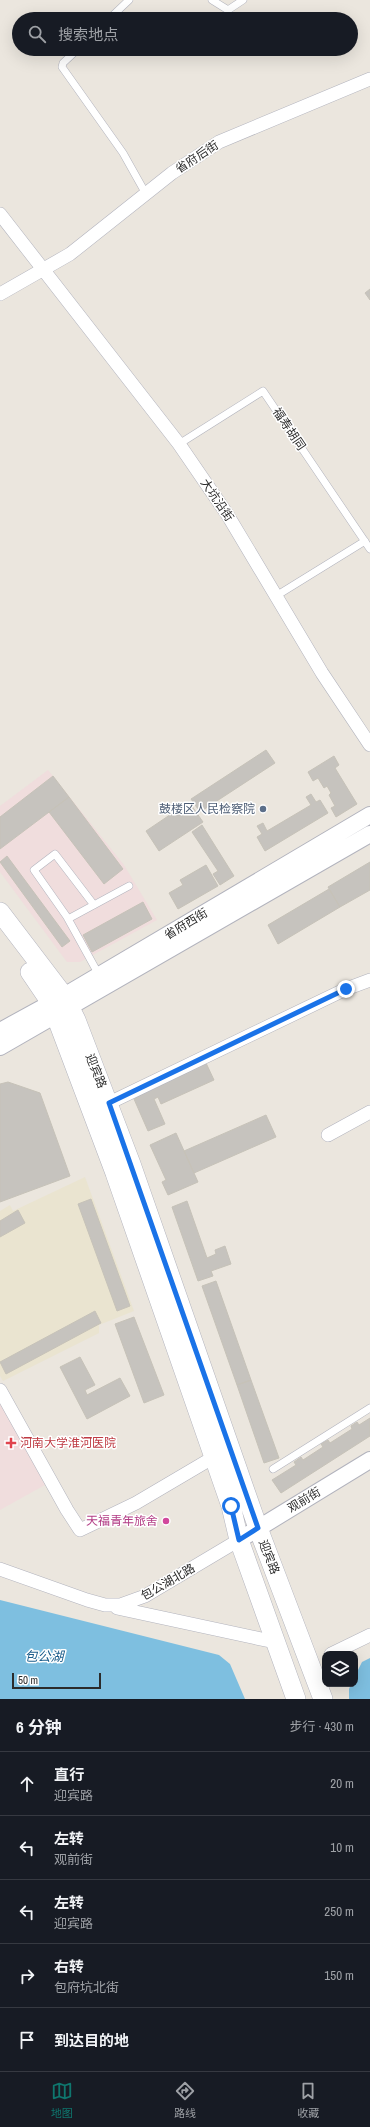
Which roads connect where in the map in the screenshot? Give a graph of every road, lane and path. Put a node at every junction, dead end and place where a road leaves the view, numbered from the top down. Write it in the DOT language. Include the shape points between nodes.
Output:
graph roads {
  1 [pos="129,0"];
  2 [pos="212,0"];
  3 [pos="242,0"];
  4 [pos="116,12"];
  5 [pos="70,56"];
  6 [pos="370,79"];
  7 [pos="146,194"];
  8 [pos="0,214"];
  9 [pos="44,270"];
  10 [pos="0,294"];
  11 [pos="179,444"];
  12 [pos="365,541"];
  13 [pos="370,549"];
  14 [pos="276,596"];
  15 [pos="370,745"];
  16 [pos="370,815"];
  17 [pos="370,834"];
  18 [pos="129,886"];
  19 [pos="94,905"];
  20 [pos="0,912"];
  21 [pos="68,919"];
  22 [pos="0,933"];
  23 [pos="99,975"];
  24 [pos="370,980"];
  25 [pos="60,1006"];
  26 [pos="0,1031"];
  27 [pos="0,1047"];
  28 [pos="109,1103"];
  29 [pos="370,1112"];
  30 [pos="328,1135"];
  31 [pos="0,1390"];
  32 [pos="370,1408"];
  33 [pos="214,1457"];
  34 [pos="370,1460"];
  35 [pos="273,1469"];
  36 [pos="258,1528"];
  37 [pos="239,1540"];
  38 [pos="0,1569"];
  39 [pos="105,1605"];
  40 [pos="370,1635"];
  41 [pos="275,1642"];
  42 [pos="337,1651"];
  43 [pos="318,1660"];
  44 [pos="296,1699"];
  45 [pos="323,1699"];
  1 -- 4 [label="lane"];
  2 -- 3 [label="lane" via="228,10"];
  5 -- 7 [label="lane" via="62,67 123,153"];
  6 -- 7 [label="street, 省府后街" via="219,142 172,173"];
  7 -- 9 [label="street, 省府后街" via="70,254"];
  8 -- 9 [label="street, 大坑沿街"];
  9 -- 10 [label="street, 省府后街"];
  9 -- 11 [label="street, 大坑沿街"];
  11 -- 12 [label="lane, 福寿胡同" via="263,391"];
  11 -- 14 [label="street, 大坑沿街" via="228,514"];
  12 -- 13 [label="lane, 福寿胡同"];
  12 -- 14 [label="lane"];
  14 -- 15 [label="street, 大坑沿街" via="322,673"];
  16 -- 23 [label="street, 省府西街"];
  17 -- 25 [label="street, 省府西街"];
  18 -- 19 [label="lane"];
  19 -- 21 [label="lane"];
  19 -- 21 [label="lane" via="55,854 34,870"];
  20 -- 25 [label="main road, 迎宾路"];
  21 -- 23 [label="lane"];
  22 -- 25 [label="main road, 迎宾路"];
  23 -- 25 [label="street, 省府西街"];
  24 -- 28 [label="street" via="346,989"];
  25 -- 26 [label="street, 省府西街"];
  25 -- 27 [label="street, 省府西街"];
  25 -- 28 [label="main road, 迎宾路"];
  25 -- 33 [label="main road, 迎宾路"];
  28 -- 36 [label="main road, 迎宾路"];
  29 -- 30 [label="street"];
  31 -- 33 [label="street" via="80,1530 136,1503"];
  32 -- 35 [label="lane"];
  33 -- 37 [label="main road, 迎宾路" via="231,1506"];
  34 -- 36 [label="street, 观前街"];
  36 -- 37 [label="street, 观前街"];
  36 -- 43 [label="main road, 迎宾路"];
  37 -- 39 [label="street, 包公湖北路" via="139,1600 120,1605"];
  37 -- 41 [label="main road, 迎宾路"];
  38 -- 39 [label="street, 包公湖北路"];
  39 -- 41 [label="street"];
  40 -- 42 [label="street"];
  41 -- 44 [label="main road, 迎宾路"];
  43 -- 45 [label="main road, 迎宾路"];
}
